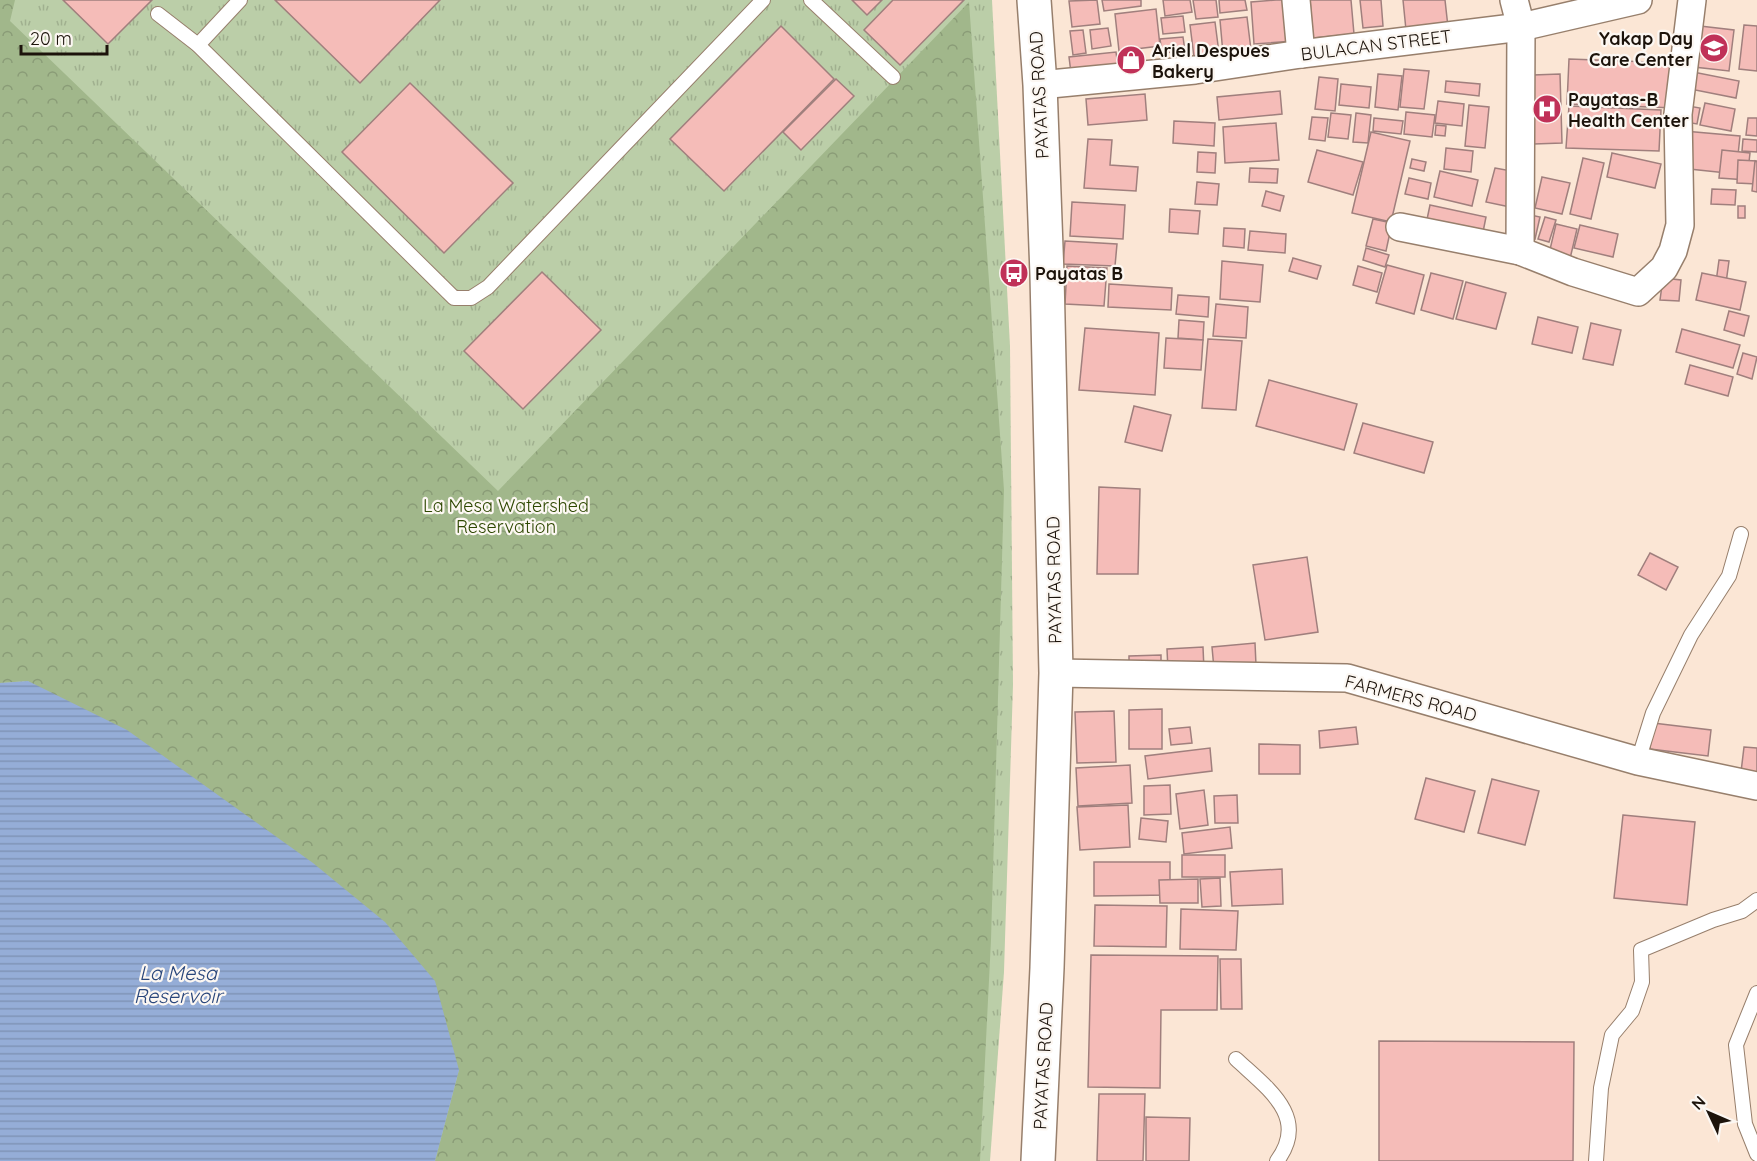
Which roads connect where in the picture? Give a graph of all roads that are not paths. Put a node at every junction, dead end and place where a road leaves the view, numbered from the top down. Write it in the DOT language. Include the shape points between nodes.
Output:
graph roads {
  1 [pos="240,0"];
  2 [pos="763,0"];
  3 [pos="811,0"];
  4 [pos="1034,0"];
  5 [pos="1296,0"];
  6 [pos="1514,0"];
  7 [pos="1638,0"];
  8 [pos="1692,0"];
  9 [pos="158,14"];
  10 [pos="1521,27"];
  11 [pos="198,45"];
  12 [pos="1301,54"];
  13 [pos="892,77"];
  14 [pos="1040,85"];
  15 [pos="1400,227"];
  16 [pos="1520,251"];
  17 [pos="1741,534"];
  18 [pos="1056,673"];
  19 [pos="1638,761"];
  20 [pos="1757,786"];
  21 [pos="1757,900"];
  22 [pos="1757,993"];
  23 [pos="1236,1059"];
  24 [pos="1757,1154"];
  25 [pos="1038,1161"];
  26 [pos="1277,1161"];
  27 [pos="1596,1161"];
  1 -- 11 [label="lane"];
  2 -- 11 [label="lane" via="488,287 471,298 454,298"];
  3 -- 13 [label="lane"];
  4 -- 14 [label="main road, PAYATAS ROAD"];
  5 -- 12 [label="street"];
  6 -- 10 [label="street"];
  7 -- 10 [label="street, BULACAN STREET"];
  8 -- 16 [label="street" via="1678,114 1680,225 1664,268 1638,292"];
  9 -- 11 [label="lane"];
  10 -- 12 [label="street, BULACAN STREET"];
  10 -- 16 [label="street"];
  12 -- 14 [label="street, BULACAN STREET" via="1195,70"];
  14 -- 18 [label="main road, PAYATAS ROAD"];
  15 -- 16 [label="street"];
  17 -- 19 [label="lane" via="1729,576 1691,636 1653,714"];
  18 -- 19 [label="street, FARMERS ROAD" via="1347,678"];
  18 -- 25 [label="main road, PAYATAS ROAD"];
  19 -- 20 [label="street, FARMERS ROAD"];
  21 -- 27 [label="lane" via="1742,911 1641,950 1642,982 1632,1011 1612,1035 1601,1088"];
  22 -- 24 [label="lane" via="1736,1045 1745,1124"];
  23 -- 26 [label="lane" via="1273,1094 1290,1122 1290,1137"];
}
